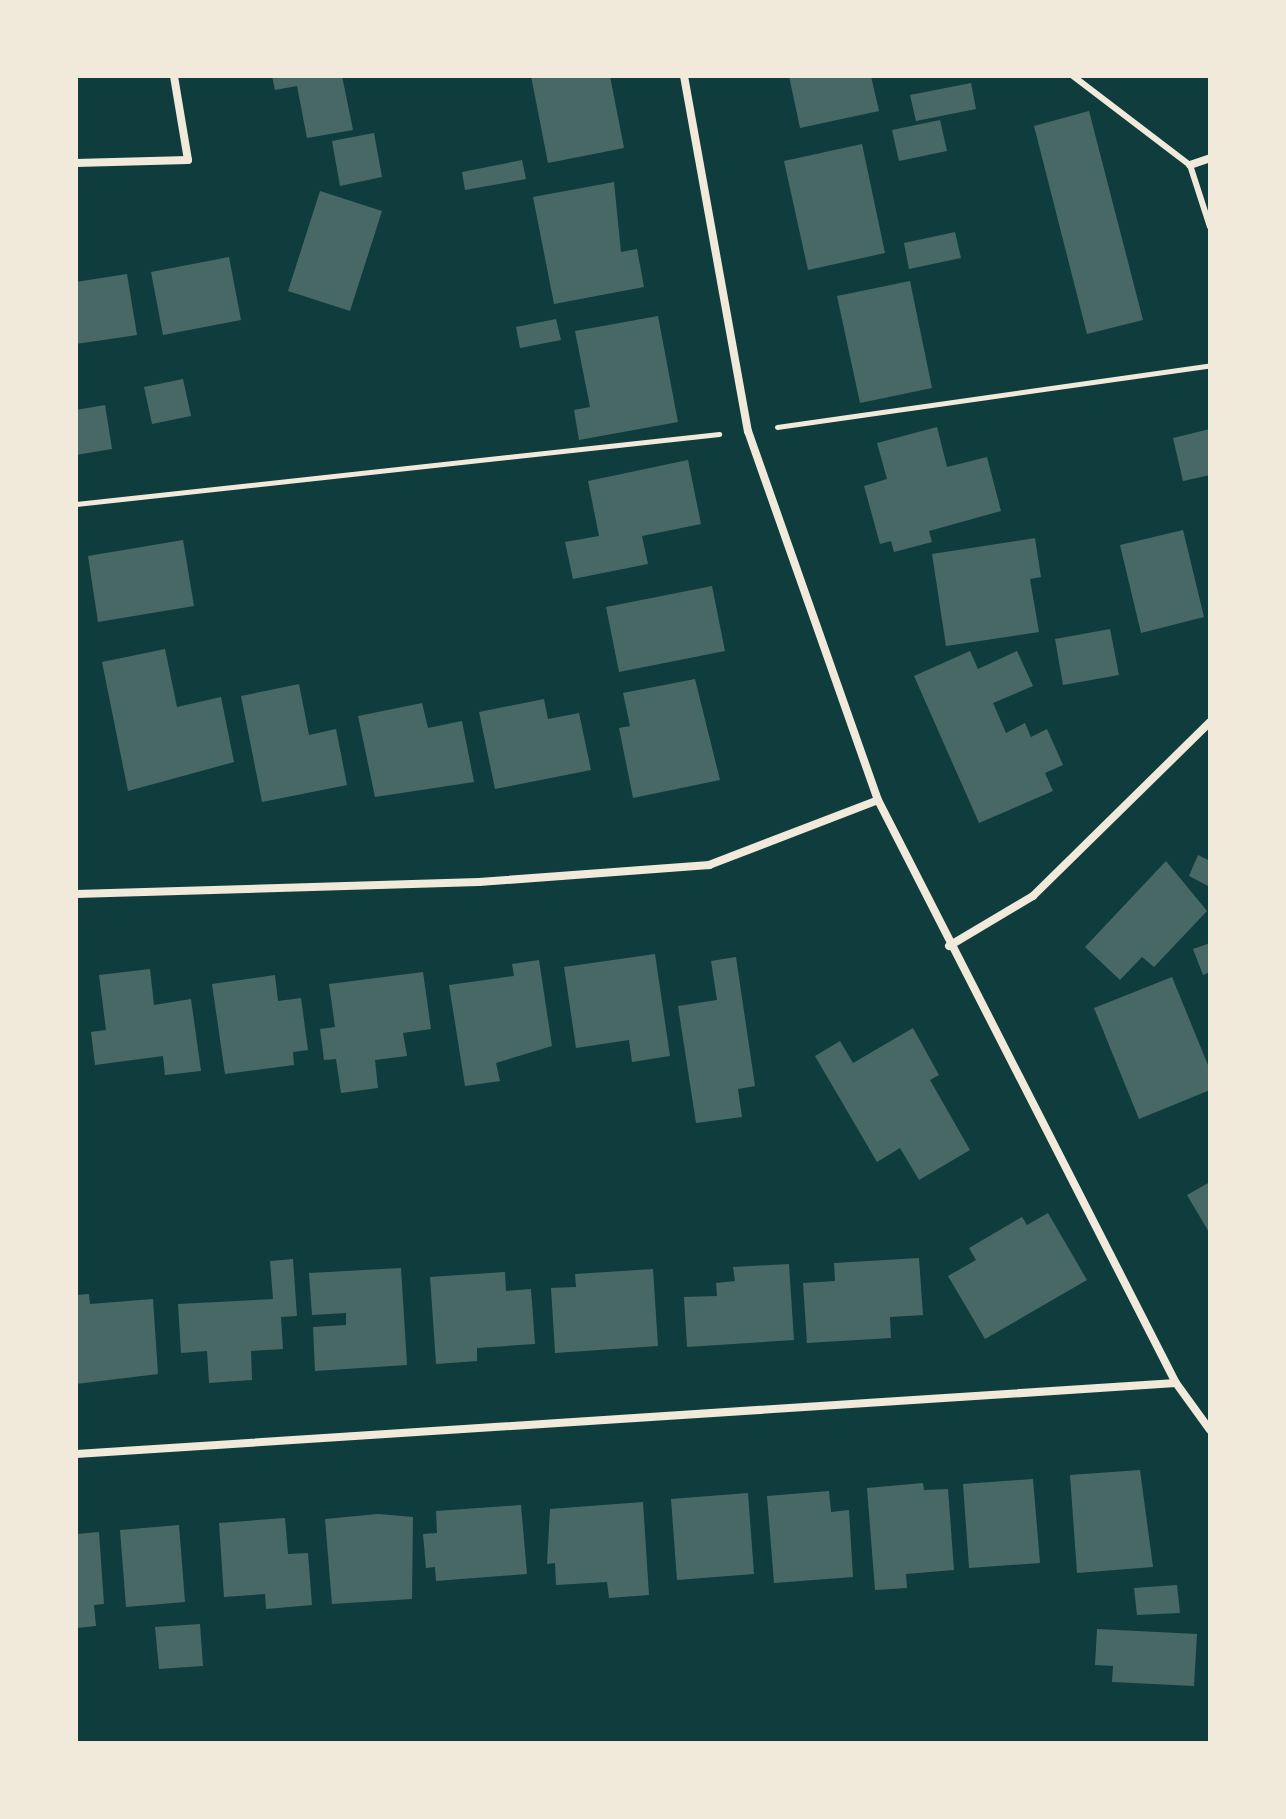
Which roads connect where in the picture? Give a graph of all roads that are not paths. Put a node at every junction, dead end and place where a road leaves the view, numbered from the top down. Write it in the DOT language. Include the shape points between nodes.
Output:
graph roads {
  1 [pos="174,76"];
  2 [pos="684,76"];
  3 [pos="1073,76"];
  4 [pos="1210,158"];
  5 [pos="76,163"];
  6 [pos="1190,165"];
  7 [pos="1210,227"];
  8 [pos="1210,722"];
  9 [pos="878,800"];
  10 [pos="76,894"];
  11 [pos="949,946"];
  12 [pos="1176,1383"];
  13 [pos="1210,1430"];
  14 [pos="76,1454"];
  1 -- 5 [label="street" via="188,160"];
  2 -- 9 [label="street" via="748,431"];
  3 -- 6 [label="lane"];
  4 -- 6 [label="street"];
  6 -- 7 [label="lane"];
  8 -- 11 [label="street" via="1033,896"];
  9 -- 10 [label="street" via="709,865 479,882"];
  9 -- 11 [label="street"];
  11 -- 12 [label="street"];
  12 -- 13 [label="street"];
  12 -- 14 [label="street"];
}
